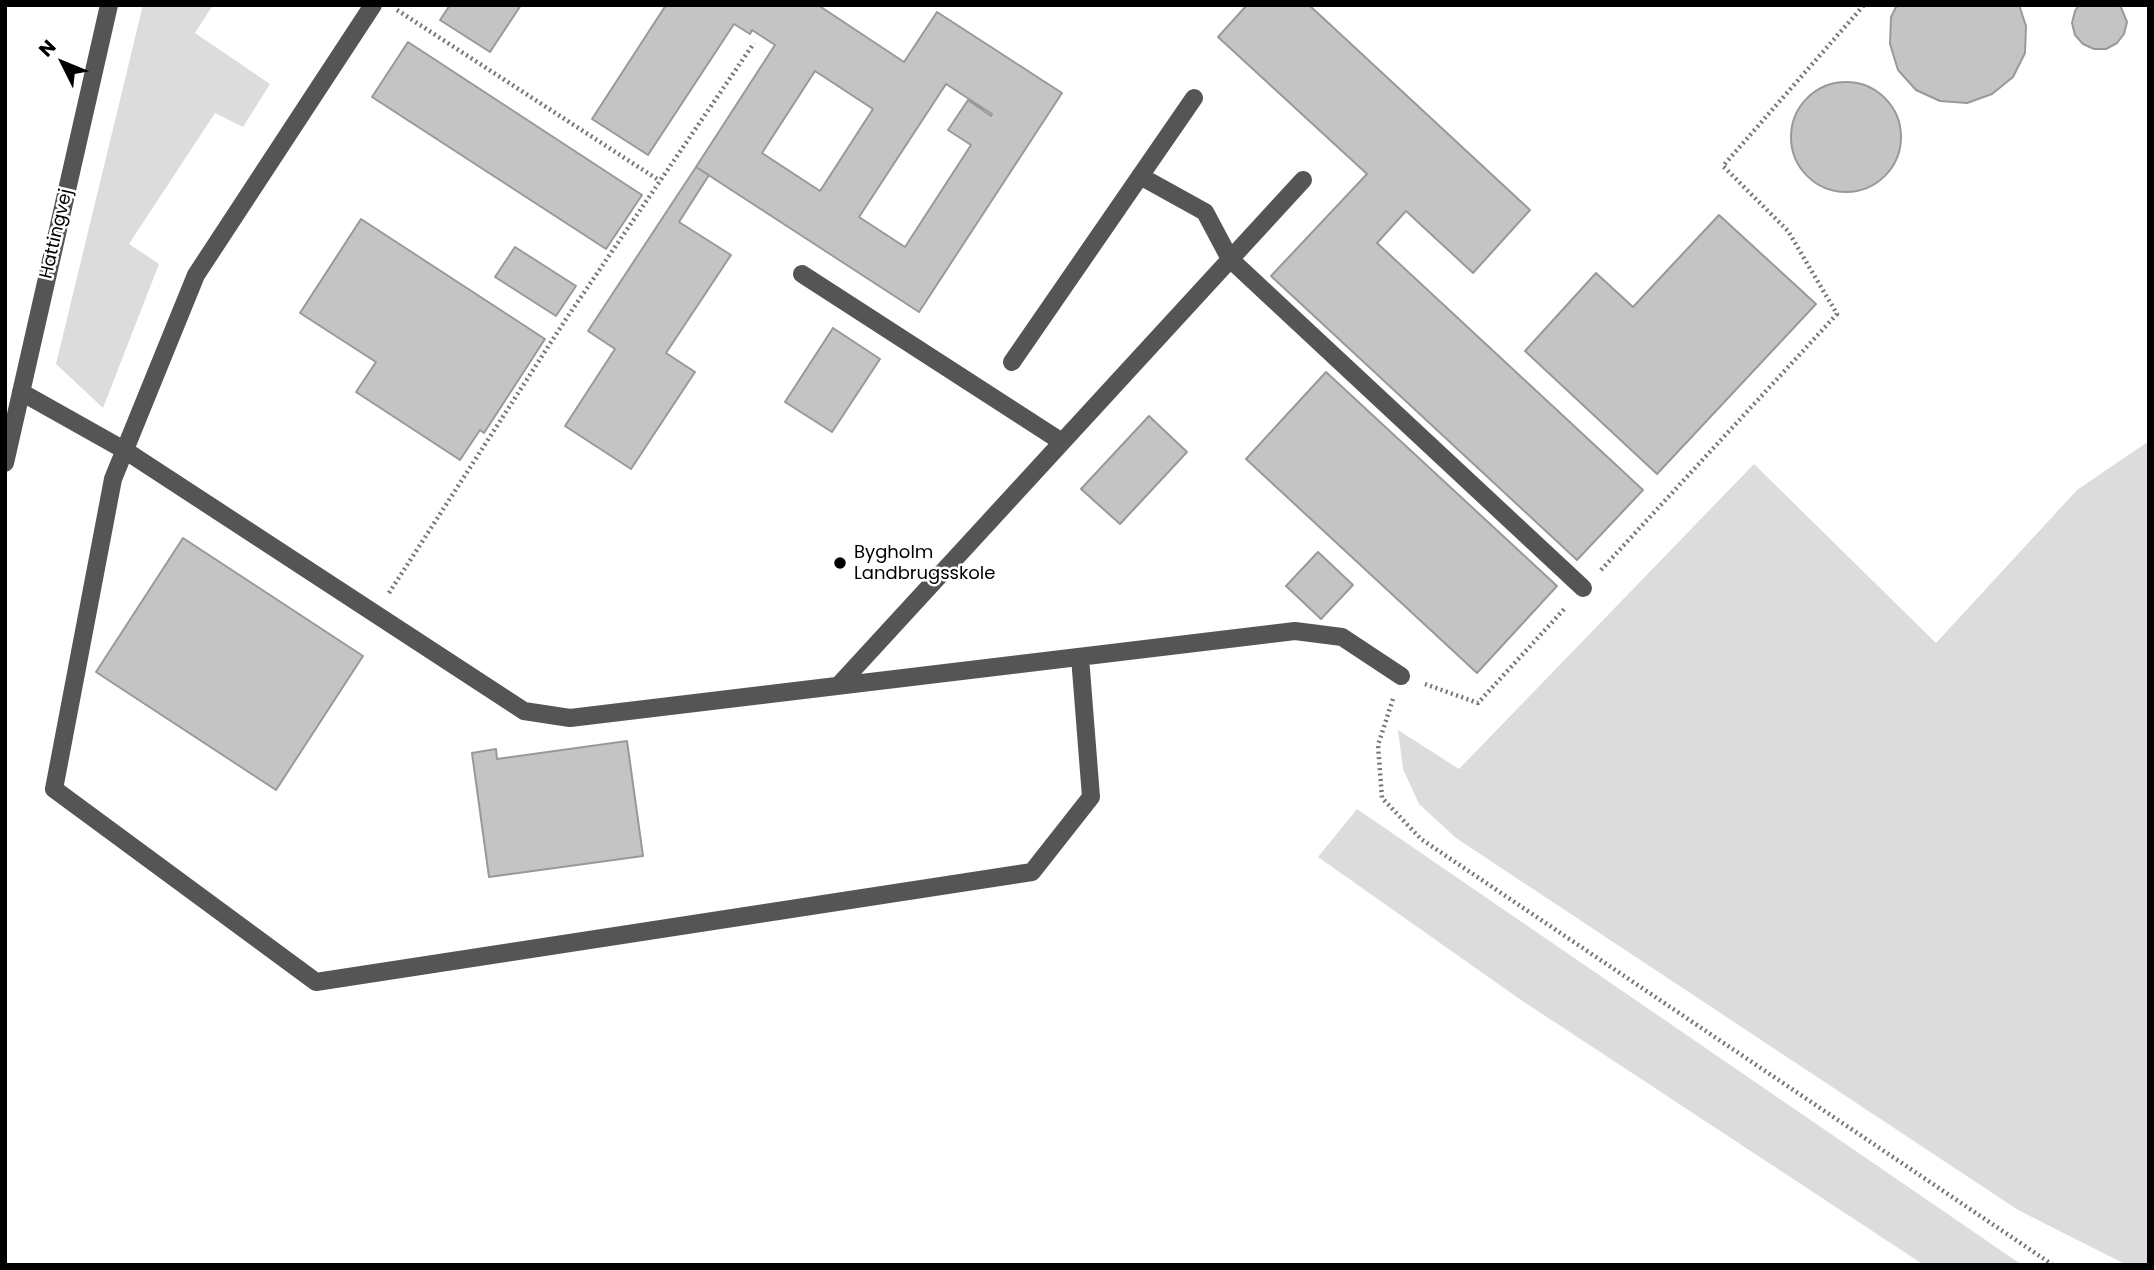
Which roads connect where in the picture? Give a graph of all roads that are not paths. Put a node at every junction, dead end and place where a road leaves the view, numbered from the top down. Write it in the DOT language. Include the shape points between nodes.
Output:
graph roads {
  1 [pos="109,5"];
  2 [pos="373,5"];
  3 [pos="1194,98"];
  4 [pos="1140,176"];
  5 [pos="1303,180"];
  6 [pos="1230,259"];
  7 [pos="802,274"];
  8 [pos="1012,362"];
  9 [pos="21,392"];
  10 [pos="1062,442"];
  11 [pos="126,451"];
  12 [pos="5,463"];
  13 [pos="1583,588"];
  14 [pos="1080,657"];
  15 [pos="1401,676"];
  16 [pos="838,686"];
  1 -- 9 [label="street, Hattingvej"];
  2 -- 11 [label="street" via="196,275"];
  3 -- 4 [label="street"];
  4 -- 6 [label="street" via="1205,212"];
  4 -- 8 [label="street"];
  5 -- 6 [label="street"];
  6 -- 10 [label="street"];
  6 -- 13 [label="street"];
  7 -- 10 [label="street"];
  9 -- 11 [label="street"];
  9 -- 12 [label="street, Hattingvej"];
  10 -- 16 [label="street"];
  11 -- 14 [label="street" via="113,479 54,789 316,982 1032,872 1091,797"];
  11 -- 16 [label="street" via="524,711 570,718"];
  14 -- 15 [label="street" via="1296,631 1342,637"];
  14 -- 16 [label="street"];
}
